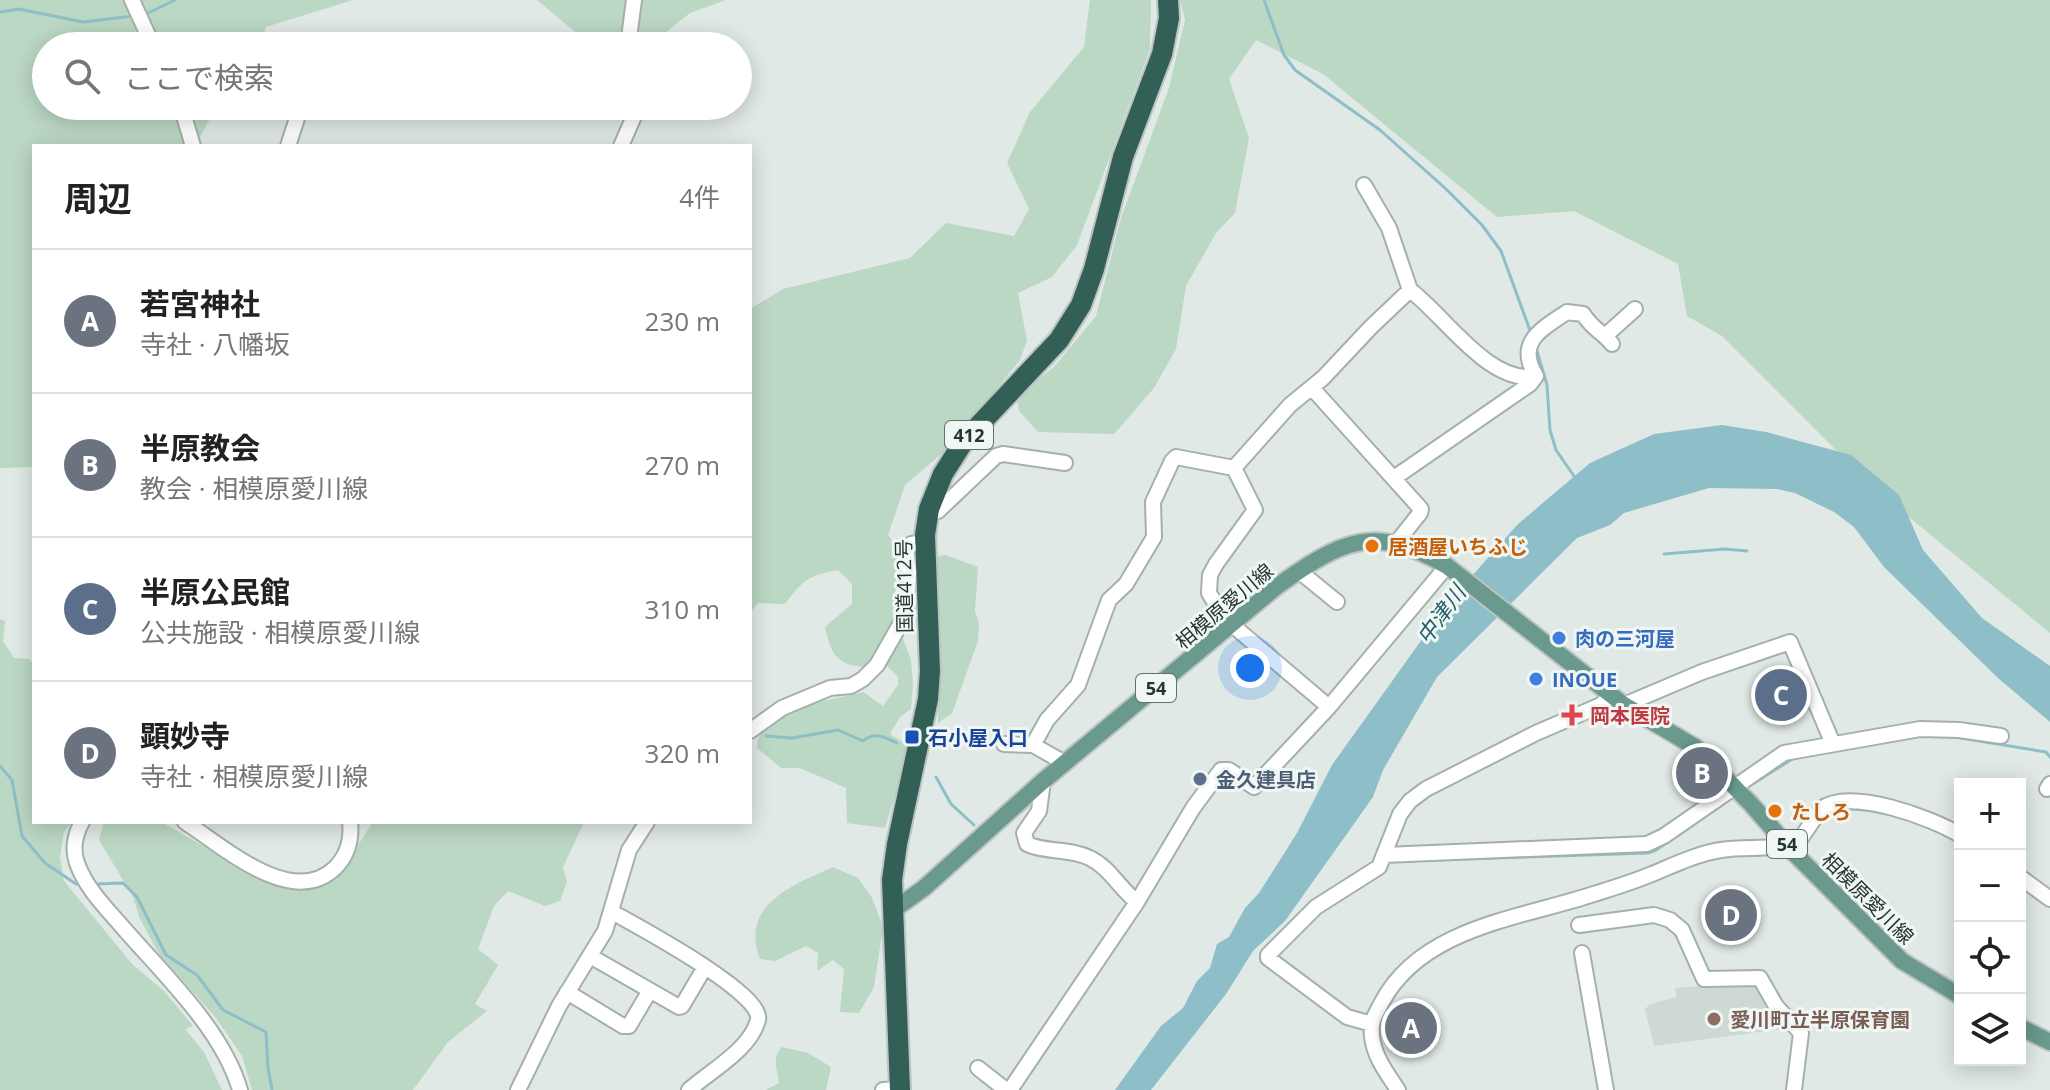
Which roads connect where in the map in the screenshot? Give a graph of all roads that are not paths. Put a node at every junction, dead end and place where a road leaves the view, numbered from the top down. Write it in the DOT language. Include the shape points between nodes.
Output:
graph roads {
  1 [pos="634,0"];
  2 [pos="1168,0"];
  3 [pos="132,1"];
  4 [pos="146,32"];
  5 [pos="630,32"];
  6 [pos="185,120"];
  7 [pos="296,120"];
  8 [pos="629,120"];
  9 [pos="192,144"];
  10 [pos="289,144"];
  11 [pos="622,144"];
  12 [pos="1364,185"];
  13 [pos="1410,290"];
  14 [pos="1633,316"];
  15 [pos="1536,376"];
  16 [pos="1312,388"];
  17 [pos="1065,463"];
  18 [pos="1234,468"];
  19 [pos="1394,478"];
  20 [pos="929,509"];
  21 [pos="926,542"];
  22 [pos="1397,542"];
  23 [pos="1447,566"];
  24 [pos="1299,571"];
  25 [pos="1337,602"];
  26 [pos="1233,625"];
  27 [pos="1618,700"];
  28 [pos="1329,707"];
  29 [pos="752,730"];
  30 [pos="2001,736"];
  31 [pos="1004,744"];
  32 [pos="1833,744"];
  33 [pos="1033,745"];
  34 [pos="1065,763"];
  35 [pos="1043,781"];
  36 [pos="1735,787"];
  37 [pos="81,824"];
  38 [pos="188,824"];
  39 [pos="350,824"];
  40 [pos="646,824"];
  41 [pos="1954,833"];
  42 [pos="1790,848"];
  43 [pos="1384,855"];
  44 [pos="2026,881"];
  45 [pos="2050,899"];
  46 [pos="1137,902"];
  47 [pos="892,911"];
  48 [pos="612,912"];
  49 [pos="1579,925"];
  50 [pos="1582,953"];
  51 [pos="590,956"];
  52 [pos="705,967"];
  53 [pos="567,992"];
  54 [pos="649,992"];
  55 [pos="1957,994"];
  56 [pos="1372,1024"];
  57 [pos="2026,1030"];
  58 [pos="2050,1042"];
  59 [pos="978,1068"];
  60 [pos="240,1090"];
  61 [pos="518,1090"];
  62 [pos="689,1090"];
  63 [pos="894,1090"];
  64 [pos="1008,1090"];
  65 [pos="1398,1090"];
  66 [pos="1606,1090"];
  67 [pos="1794,1090"];
  1 -- 5 [label="street"];
  2 -- 20 [label="highway, 国道412号 / 412" via="1162,54 1123,157 1081,305 1059,340 964,441"];
  3 -- 4 [label="street"];
  6 -- 9 [label="street"];
  7 -- 10 [label="street"];
  8 -- 11 [label="street"];
  12 -- 13 [label="street" via="1389,228"];
  13 -- 15 [label="street" via="1486,361 1526,378"];
  13 -- 16 [label="street"];
  14 -- 15 [label="street" via="1609,340 1579,312 1567,312 1534,337 1528,349"];
  15 -- 19 [label="street"];
  16 -- 18 [label="street"];
  16 -- 19 [label="street"];
  17 -- 20 [label="street" via="996,456 938,511"];
  18 -- 26 [label="street" via="1255,510 1208,584 1214,604"];
  18 -- 33 [label="street" via="1176,457 1168,466 1153,502 1154,537 1126,584 1109,600 1078,685"];
  19 -- 22 [label="street" via="1421,509"];
  20 -- 21 [label="highway, 国道412号 / 412"];
  21 -- 29 [label="street" via="911,544 906,551 906,614 877,665 851,686 830,688 782,708"];
  21 -- 47 [label="highway, 国道412号 / 412" via="928,699 897,844"];
  22 -- 23 [label="main road, 相模原愛川線 / 54"];
  22 -- 24 [label="main road, 相模原愛川線 / 54" via="1343,547"];
  23 -- 27 [label="main road, 相模原愛川線 / 54"];
  23 -- 28 [label="street"];
  24 -- 25 [label="street"];
  24 -- 26 [label="main road, 相模原愛川線 / 54"];
  26 -- 28 [label="street"];
  26 -- 34 [label="main road, 相模原愛川線 / 54"];
  27 -- 32 [label="street" via="1790,642"];
  27 -- 36 [label="main road, 相模原愛川線 / 54" via="1695,747"];
  27 -- 43 [label="street" via="1536,733 1426,789 1400,814"];
  28 -- 46 [label="street" via="1254,787 1221,770"];
  30 -- 32 [label="street" via="1920,729"];
  31 -- 33 [label="street"];
  32 -- 36 [label="street" via="1784,753"];
  33 -- 34 [label="street"];
  34 -- 35 [label="main road, 相模原愛川線 / 54"];
  35 -- 46 [label="street" via="1039,811 1024,833 1027,844 1089,858"];
  35 -- 47 [label="main road, 相模原愛川線 / 54"];
  36 -- 42 [label="main road, 相模原愛川線 / 54"];
  36 -- 43 [label="street" via="1647,844"];
  37 -- 60 [label="street" via="76,860 92,891 207,1027"];
  38 -- 39 [label="street" via="267,874 296,883 319,878 340,863 348,850"];
  40 -- 48 [label="street" via="629,850"];
  41 -- 42 [label="street" via="1869,802 1828,804"];
  42 -- 55 [label="main road, 相模原愛川線 / 54" via="1902,961"];
  42 -- 56 [label="street" via="1737,848 1700,855 1447,941 1398,979"];
  43 -- 56 [label="street" via="1379,867 1316,907 1268,958 1347,1017"];
  44 -- 45 [label="street"];
  46 -- 64 [label="street"];
  47 -- 63 [label="highway, 国道412号 / 412"];
  48 -- 51 [label="street"];
  48 -- 52 [label="street"];
  49 -- 67 [label="street" via="1654,915 1682,930 1704,979 1760,978 1801,1033"];
  50 -- 66 [label="street"];
  51 -- 53 [label="street"];
  51 -- 54 [label="street"];
  52 -- 54 [label="street" via="682,1006"];
  52 -- 62 [label="street" via="740,993 759,1020 726,1062"];
  53 -- 54 [label="street" via="623,1026 629,1026"];
  53 -- 61 [label="street"];
  56 -- 65 [label="street" via="1377,1057"];
  57 -- 58 [label="main road"];
  59 -- 64 [label="street"];
}
